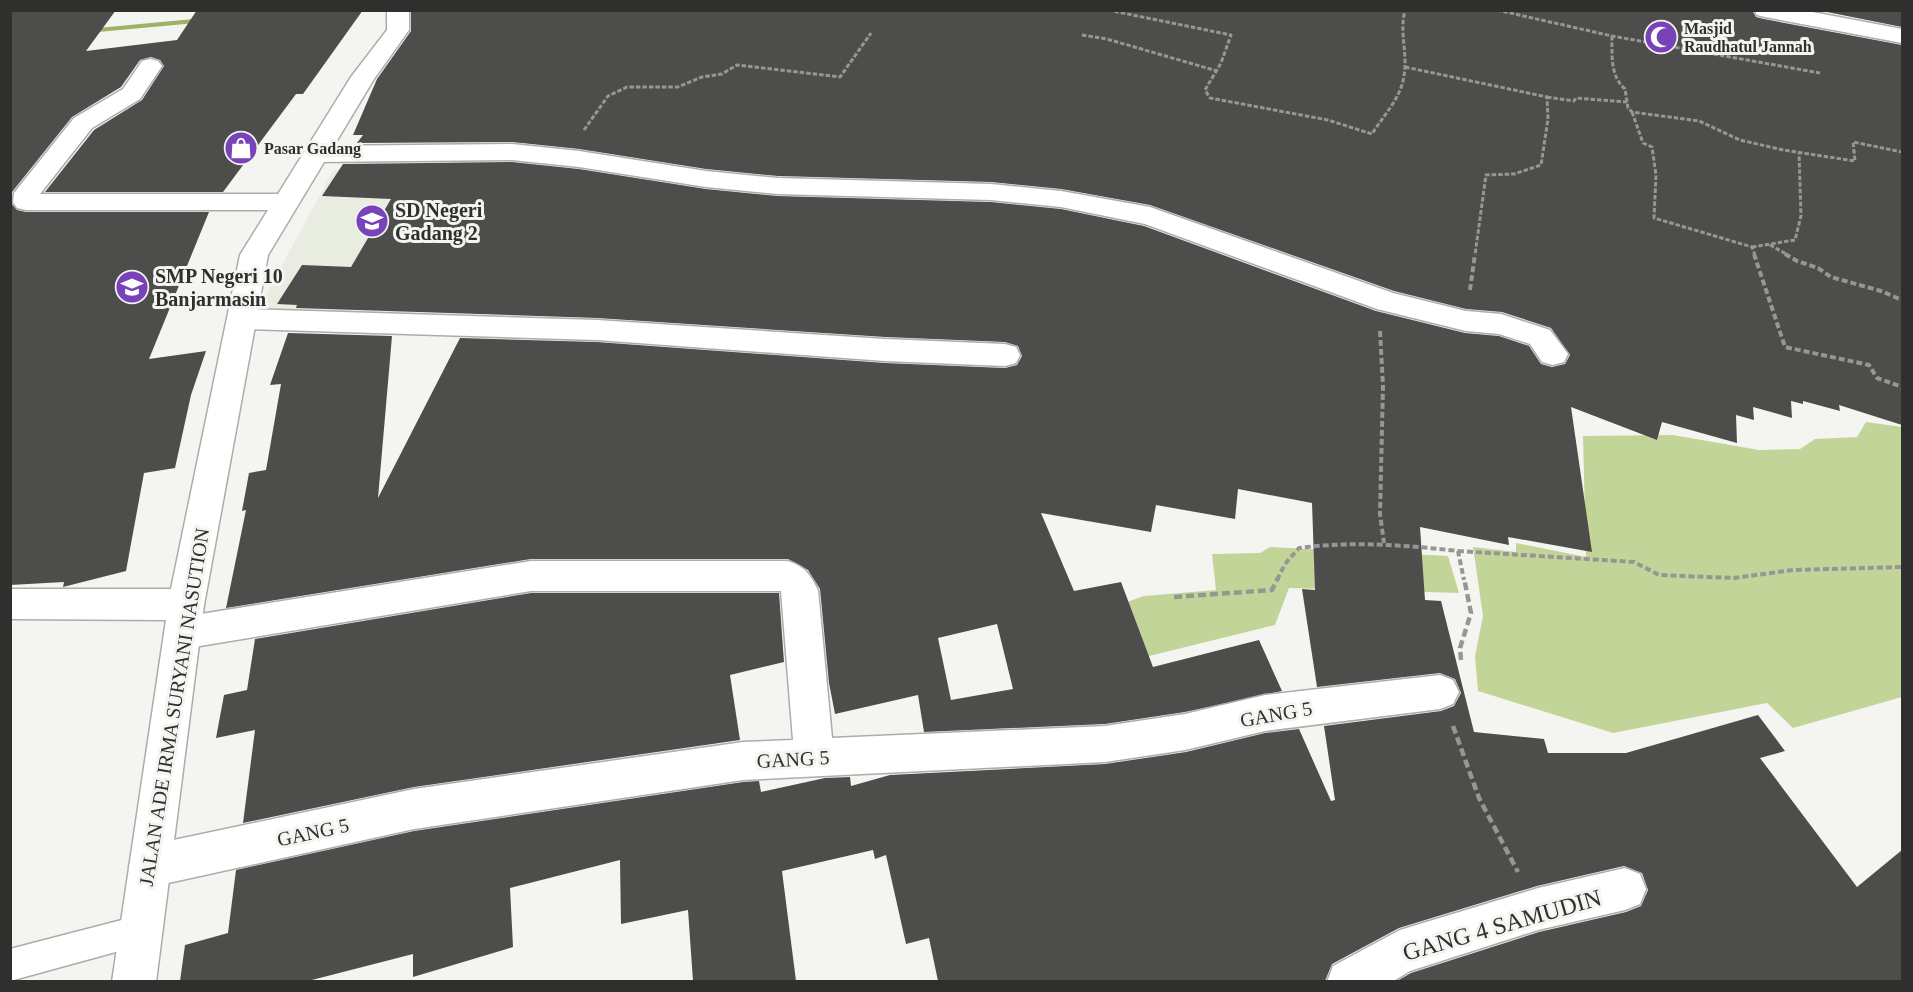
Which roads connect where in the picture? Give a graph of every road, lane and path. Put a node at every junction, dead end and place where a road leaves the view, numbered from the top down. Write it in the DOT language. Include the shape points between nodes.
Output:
graph roads {
  1 [pos="398,10"];
  2 [pos="1108,10"];
  3 [pos="1404,10"];
  4 [pos="1497,10"];
  5 [pos="1765,10"];
  6 [pos="872,33"];
  7 [pos="1082,35"];
  8 [pos="1612,36"];
  9 [pos="1902,36"];
  10 [pos="150,66"];
  11 [pos="1405,67"];
  12 [pos="1217,71"];
  13 [pos="1820,73"];
  14 [pos="1547,97"];
  15 [pos="1628,102"];
  16 [pos="1632,111"];
  17 [pos="1902,152"];
  18 [pos="1800,153"];
  19 [pos="316,154"];
  20 [pos="564,157"];
  21 [pos="19,193"];
  22 [pos="286,202"];
  23 [pos="1482,210"];
  24 [pos="1770,245"];
  25 [pos="1752,247"];
  26 [pos="1378,299"];
  27 [pos="1902,300"];
  28 [pos="242,319"];
  29 [pos="1466,321"];
  30 [pos="1553,354"];
  31 [pos="1005,355"];
  32 [pos="1902,387"];
  33 [pos="1384,543"];
  34 [pos="1458,551"];
  35 [pos="1902,567"];
  36 [pos="1174,597"];
  37 [pos="10,604"];
  38 [pos="184,619"];
  39 [pos="1440,692"];
  40 [pos="814,758"];
  41 [pos="150,866"];
  42 [pos="1625,889"];
  43 [pos="1538,909"];
  44 [pos="141,931"];
  45 [pos="10,965"];
  46 [pos="134,981"];
  47 [pos="1349,981"];
  1 -- 19 [label="street, JALAN ADE IRMA SURYANI NASUTION" via="398,30 363,77"];
  2 -- 12 [label="path" via="1231,35"];
  3 -- 11 [label="path" via="1401,20"];
  4 -- 8 [label="path"];
  5 -- 9 [label="street"];
  6 -- 20 [label="path" via="840,77 737,65 722,74 678,87 627,87 608,96"];
  7 -- 12 [label="path"];
  8 -- 13 [label="path"];
  8 -- 15 [label="path" via="1611,63"];
  10 -- 21 [label="street" via="132,94 83,123"];
  11 -- 12 [label="path" via="1402,85 1372,134 1328,120 1210,98 1205,90"];
  11 -- 14 [label="path"];
  14 -- 15 [label="path"];
  14 -- 23 [label="path" via="1548,120 1541,165 1515,176 1486,175"];
  15 -- 16 [label="path"];
  16 -- 18 [label="path" via="1700,121 1740,140"];
  16 -- 25 [label="path" via="1643,143 1652,147 1656,175 1654,218"];
  17 -- 18 [label="path" via="1853,142 1855,161"];
  18 -- 24 [label="path" via="1801,216 1795,240"];
  19 -- 20 [label="street" via="512,152"];
  19 -- 22 [label="street, JALAN ADE IRMA SURYANI NASUTION"];
  20 -- 26 [label="street" via="706,180 778,186 968,191 1061,198 1150,216"];
  21 -- 22 [label="street" via="26,202"];
  22 -- 28 [label="street, JALAN ADE IRMA SURYANI NASUTION" via="254,255"];
  23 -- 29 [label="path"];
  24 -- 25 [label="path"];
  24 -- 27 [label="path" via="1831,278"];
  25 -- 32 [label="path" via="1785,346 1869,365 1877,378"];
  26 -- 29 [label="street"];
  26 -- 33 [label="path" via="1383,386 1380,514"];
  28 -- 31 [label="street" via="597,330"];
  28 -- 38 [label="street, JALAN ADE IRMA SURYANI NASUTION"];
  29 -- 30 [label="street" via="1501,324 1540,337"];
  33 -- 34 [label="path"];
  33 -- 36 [label="path" via="1299,548 1285,564 1272,590"];
  34 -- 35 [label="path" via="1634,562 1659,575 1734,579 1793,570"];
  34 -- 39 [label="path" via="1471,613 1460,648 1462,677"];
  37 -- 38 [label="street"];
  38 -- 40 [label="street" via="531,576 788,576 800,590"];
  38 -- 41 [label="street, JALAN ADE IRMA SURYANI NASUTION"];
  39 -- 40 [label="street, GANG 5" via="1265,713 1185,732 1105,744"];
  39 -- 43 [label="path" via="1479,798"];
  40 -- 41 [label="street, GANG 5" via="743,761 414,809"];
  41 -- 44 [label="street, JALAN ADE IRMA SURYANI NASUTION"];
  42 -- 43 [label="street, GANG 4 SAMUDIN"];
  43 -- 47 [label="street, GANG 4 SAMUDIN" via="1400,952"];
  44 -- 45 [label="lane"];
  44 -- 46 [label="street, JALAN ADE IRMA SURYANI NASUTION"];
}
